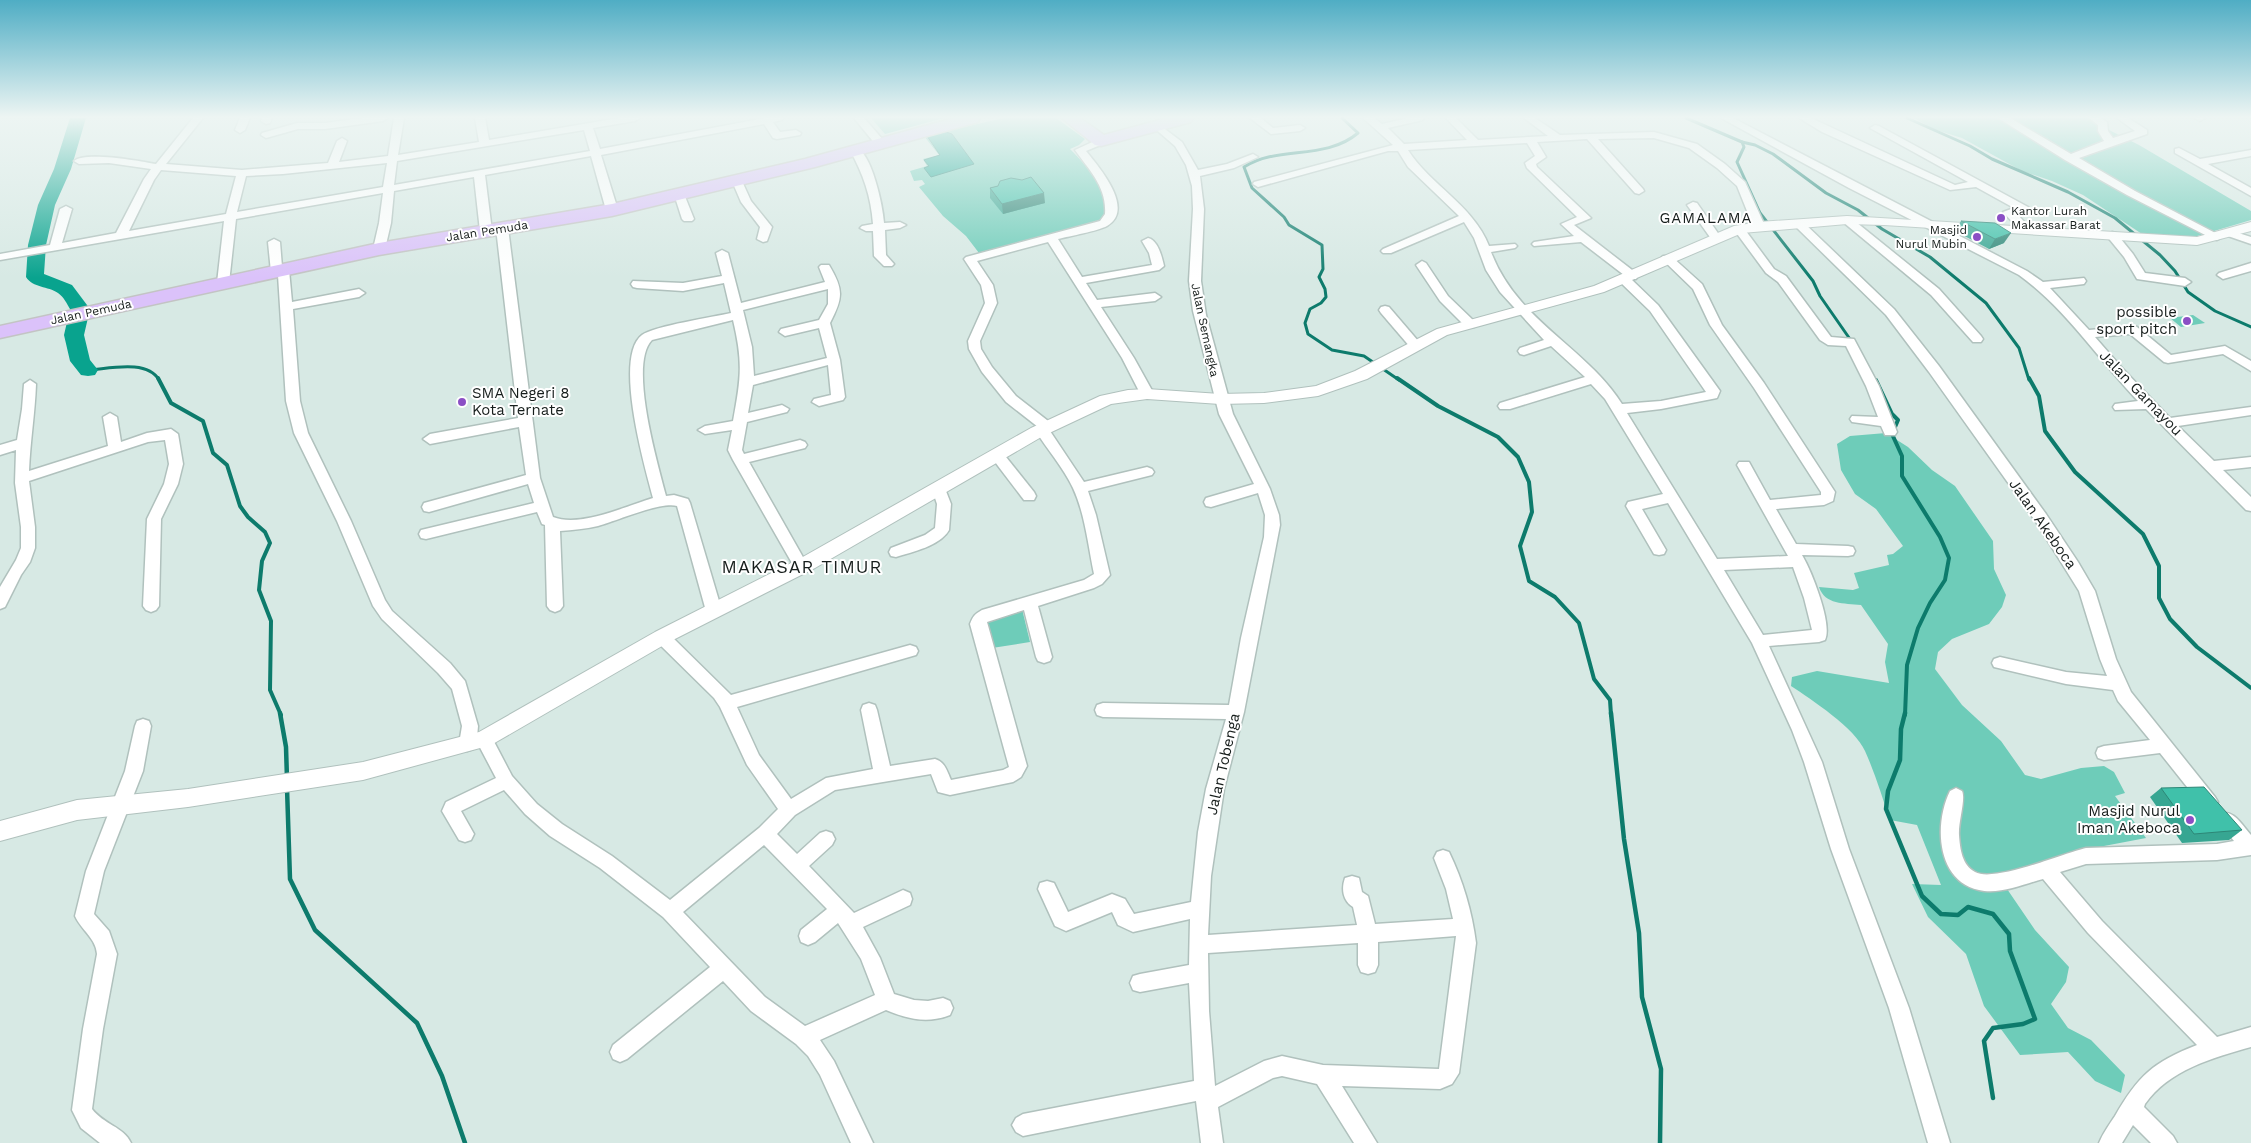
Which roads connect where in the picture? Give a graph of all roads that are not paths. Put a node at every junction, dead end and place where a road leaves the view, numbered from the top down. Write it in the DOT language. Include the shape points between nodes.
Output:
graph roads {
  1 [pos="155,171"];
  2 [pos="210,171"];
  3 [pos="272,171"];
  4 [pos="391,171"];
  5 [pos="484,171"];
  6 [pos="601,171"];
  7 [pos="774,171"];
  8 [pos="866,171"];
  9 [pos="1097,171"];
  10 [pos="1207,171"];
  11 [pos="1305,171"];
  12 [pos="1419,171"];
  13 [pos="1536,171"];
  14 [pos="1621,171"];
  15 [pos="1726,171"];
  16 [pos="1828,171"];
  17 [pos="1918,171"];
  18 [pos="1956,171"];
  19 [pos="2093,171"];
  20 [pos="2215,171"];
  21 [pos="480,172"];
  22 [pos="242,174"];
  23 [pos="1196,174"];
  24 [pos="737,181"];
  25 [pos="1978,183"];
  26 [pos="1258,184"];
  27 [pos="388,188"];
  28 [pos="1639,191"];
  29 [pos="2251,193"];
  30 [pos="679,194"];
  31 [pos="1693,205"];
  32 [pos="66,209"];
  33 [pos="612,210"];
  34 [pos="230,216"];
  35 [pos="1466,217"];
  36 [pos="688,219"];
  37 [pos="1853,221"];
  38 [pos="1926,223"];
  39 [pos="1799,224"];
  40 [pos="900,225"];
  41 [pos="1767,225"];
  42 [pos="880,226"];
  43 [pos="2251,226"];
  44 [pos="866,228"];
  45 [pos="494,229"];
  46 [pos="1739,229"];
  47 [pos="2025,229"];
  48 [pos="122,235"];
  49 [pos="2112,235"];
  50 [pos="2223,235"];
  51 [pos="1052,236"];
  52 [pos="1583,238"];
  53 [pos="1716,238"];
  54 [pos="763,239"];
  55 [pos="1148,241"];
  56 [pos="2251,241"];
  57 [pos="274,242"];
  58 [pos="1538,244"];
  59 [pos="1511,246"];
  60 [pos="51,247"];
  61 [pos="378,249"];
  62 [pos="1486,250"];
  63 [pos="1387,251"];
  64 [pos="722,253"];
  65 [pos="0,257"];
  66 [pos="1667,258"];
  67 [pos="888,264"];
  68 [pos="1422,265"];
  69 [pos="825,267"];
  70 [pos="2251,267"];
  71 [pos="280,271"];
  72 [pos="2223,275"];
  73 [pos="1628,277"];
  74 [pos="728,279"];
  75 [pos="1079,281"];
  76 [pos="2080,281"];
  77 [pos="2185,282"];
  78 [pos="223,283"];
  79 [pos="637,284"];
  80 [pos="832,284"];
  81 [pos="2042,286"];
  82 [pos="358,293"];
  83 [pos="1154,297"];
  84 [pos="1094,304"];
  85 [pos="286,307"];
  86 [pos="1385,310"];
  87 [pos="1522,310"];
  88 [pos="736,312"];
  89 [pos="824,323"];
  90 [pos="1470,324"];
  91 [pos="0,332"];
  92 [pos="786,332"];
  93 [pos="2087,334"];
  94 [pos="1977,339"];
  95 [pos="1553,342"];
  96 [pos="1415,345"];
  97 [pos="1524,351"];
  98 [pos="834,360"];
  99 [pos="2251,367"];
  100 [pos="1594,379"];
  101 [pos="747,382"];
  102 [pos="30,384"];
  103 [pos="1147,394"];
  104 [pos="1220,399"];
  105 [pos="819,402"];
  106 [pos="2149,404"];
  107 [pos="1505,406"];
  108 [pos="2120,407"];
  109 [pos="782,409"];
  110 [pos="1618,409"];
  111 [pos="2251,412"];
  112 [pos="110,417"];
  113 [pos="1857,419"];
  114 [pos="525,421"];
  115 [pos="740,422"];
  116 [pos="2168,423"];
  117 [pos="1044,429"];
  118 [pos="704,430"];
  119 [pos="430,439"];
  120 [pos="22,443"];
  121 [pos="800,445"];
  122 [pos="115,448"];
  123 [pos="0,450"];
  124 [pos="998,455"];
  125 [pos="740,460"];
  126 [pos="2251,462"];
  127 [pos="1744,465"];
  128 [pos="2212,466"];
  129 [pos="1147,472"];
  130 [pos="23,478"];
  131 [pos="534,478"];
  132 [pos="1262,487"];
  133 [pos="1080,488"];
  134 [pos="939,489"];
  135 [pos="1029,496"];
  136 [pos="1672,496"];
  137 [pos="661,502"];
  138 [pos="1212,502"];
  139 [pos="1766,505"];
  140 [pos="542,506"];
  141 [pos="2251,506"];
  142 [pos="429,507"];
  143 [pos="552,524"];
  144 [pos="426,534"];
  145 [pos="1659,550"];
  146 [pos="896,552"];
  147 [pos="1848,552"];
  148 [pos="1795,555"];
  149 [pos="801,566"];
  150 [pos="1714,566"];
  151 [pos="0,603"];
  152 [pos="1030,604"];
  153 [pos="151,606"];
  154 [pos="555,606"];
  155 [pos="714,611"];
  156 [pos="662,636"];
  157 [pos="1758,641"];
  158 [pos="910,651"];
  159 [pos="1044,657"];
  160 [pos="2000,664"];
  161 [pos="2118,684"];
  162 [pos="727,703"];
  163 [pos="869,710"];
  164 [pos="1103,710"];
  165 [pos="1236,712"];
  166 [pos="143,726"];
  167 [pos="476,742"];
  168 [pos="2163,746"];
  169 [pos="2104,753"];
  170 [pos="363,771"];
  171 [pos="883,774"];
  172 [pos="506,781"];
  173 [pos="1956,796"];
  174 [pos="188,798"];
  175 [pos="119,806"];
  176 [pos="789,810"];
  177 [pos="0,831"];
  178 [pos="465,834"];
  179 [pos="765,834"];
  180 [pos="826,839"];
  181 [pos="2251,847"];
  182 [pos="1443,858"];
  183 [pos="797,866"];
  184 [pos="2047,870"];
  185 [pos="1352,884"];
  186 [pos="1046,889"];
  187 [pos="903,899"];
  188 [pos="1198,908"];
  189 [pos="670,911"];
  190 [pos="846,917"];
  191 [pos="1465,927"];
  192 [pos="1368,933"];
  193 [pos="808,936"];
  194 [pos="1199,945"];
  195 [pos="1368,964"];
  196 [pos="725,967"];
  197 [pos="1200,972"];
  198 [pos="1140,983"];
  199 [pos="886,1000"];
  200 [pos="944,1008"];
  201 [pos="804,1037"];
  202 [pos="2251,1037"];
  203 [pos="2213,1047"];
  204 [pos="620,1052"];
  205 [pos="1323,1075"];
  206 [pos="1205,1096"];
  207 [pos="2131,1109"];
  208 [pos="1023,1125"];
  209 [pos="120,1143"];
  210 [pos="862,1143"];
  211 [pos="1212,1143"];
  212 [pos="1366,1143"];
  213 [pos="1939,1143"];
  214 [pos="2110,1143"];
  215 [pos="2166,1143"];
  1 -- 48 [label="street"];
  2 -- 22 [label="street"];
  3 -- 22 [label="street"];
  4 -- 27 [label="street"];
  5 -- 21 [label="street"];
  6 -- 33 [label="street"];
  7 -- 24 [label="highway, Jalan Pemuda"];
  8 -- 42 [label="street" via="875,188"];
  9 -- 51 [label="street" via="1110,195 1112,209 1109,218 1096,226"];
  10 -- 23 [label="street"];
  11 -- 26 [label="street"];
  12 -- 35 [label="street"];
  13 -- 52 [label="street" via="1585,217 1567,224"];
  14 -- 28 [label="street"];
  15 -- 41 [label="street" via="1741,184"];
  16 -- 38 [label="street, Jalan Gamayou"];
  17 -- 25 [label="street" via="1954,188"];
  18 -- 25 [label="street"];
  19 -- 50 [label="street" via="2139,197"];
  20 -- 29 [label="street"];
  21 -- 27 [label="street"];
  21 -- 45 [label="street"];
  22 -- 34 [label="street"];
  23 -- 104 [label="street, Jalan Semangka" via="1200,213 1193,276"];
  24 -- 30 [label="highway, Jalan Pemuda"];
  24 -- 54 [label="street" via="746,202 766,227"];
  25 -- 47 [label="street" via="2024,209 2009,212"];
  27 -- 34 [label="street"];
  27 -- 61 [label="street" via="385,223"];
  30 -- 33 [label="highway, Jalan Pemuda"];
  30 -- 36 [label="street"];
  31 -- 53 [label="street"];
  32 -- 60 [label="street"];
  33 -- 45 [label="highway, Jalan Pemuda"];
  34 -- 48 [label="street"];
  34 -- 78 [label="street" via="224,249"];
  35 -- 62 [label="street"];
  35 -- 63 [label="street"];
  37 -- 38 [label="street"];
  37 -- 39 [label="street"];
  37 -- 94 [label="street" via="1935,292"];
  38 -- 47 [label="street"];
  38 -- 81 [label="street, Jalan Gamayou"];
  39 -- 41 [label="street"];
  39 -- 161 [label="street, Jalan Akeboca" via="1890,312 2055,538 2087,591"];
  40 -- 42 [label="street"];
  41 -- 46 [label="street"];
  42 -- 44 [label="street"];
  42 -- 67 [label="street" via="880,256"];
  43 -- 50 [label="street"];
  45 -- 61 [label="highway, Jalan Pemuda"];
  45 -- 114 [label="street"];
  46 -- 53 [label="street"];
  46 -- 113 [label="street" via="1768,268 1782,280 1824,338 1850,342 1865,368 1888,427"];
  47 -- 49 [label="street"];
  48 -- 60 [label="street"];
  49 -- 50 [label="street" via="2197,241"];
  49 -- 77 [label="street" via="2141,276"];
  50 -- 56 [label="street"];
  51 -- 75 [label="street"];
  51 -- 117 [label="street" via="970,259 987,285 991,298 974,341 976,349 1011,399"];
  52 -- 58 [label="street"];
  52 -- 73 [label="street"];
  53 -- 66 [label="street"];
  55 -- 75 [label="street" via="1156,257 1158,266 1155,268"];
  57 -- 71 [label="street"];
  59 -- 62 [label="street"];
  60 -- 65 [label="street"];
  61 -- 71 [label="highway, Jalan Pemuda"];
  62 -- 87 [label="street" via="1498,282"];
  64 -- 74 [label="street"];
  66 -- 73 [label="street"];
  66 -- 139 [label="street" via="1698,287 1716,325 1829,495 1827,499 1818,501"];
  68 -- 90 [label="street" via="1444,298"];
  69 -- 80 [label="street"];
  70 -- 72 [label="street"];
  71 -- 78 [label="highway, Jalan Pemuda"];
  71 -- 85 [label="street"];
  73 -- 87 [label="street" via="1599,289"];
  73 -- 110 [label="street" via="1713,391 1706,397"];
  74 -- 79 [label="street" via="682,287"];
  74 -- 88 [label="street"];
  75 -- 84 [label="street"];
  76 -- 81 [label="street"];
  78 -- 91 [label="highway, Jalan Pemuda"];
  80 -- 88 [label="street"];
  80 -- 89 [label="street" via="836,299"];
  81 -- 93 [label="street, Jalan Gamayou"];
  82 -- 85 [label="street"];
  83 -- 84 [label="street"];
  84 -- 103 [label="street"];
  85 -- 167 [label="street" via="293,401 301,433 344,521 378,602 387,615 459,686"];
  86 -- 96 [label="street"];
  87 -- 90 [label="street"];
  87 -- 95 [label="street"];
  88 -- 101 [label="street" via="746,346"];
  88 -- 137 [label="street" via="661,332 643,342 637,389"];
  89 -- 92 [label="street"];
  89 -- 98 [label="street"];
  90 -- 96 [label="street" via="1442,332"];
  93 -- 99 [label="street" via="2133,330 2168,358 2225,350"];
  93 -- 106 [label="street, Jalan Gamayou"];
  95 -- 97 [label="street"];
  95 -- 100 [label="street"];
  96 -- 104 [label="street" via="1361,375 1318,391 1264,398"];
  98 -- 101 [label="street"];
  98 -- 105 [label="street" via="838,397"];
  100 -- 107 [label="street"];
  100 -- 110 [label="street"];
  101 -- 115 [label="street"];
  102 -- 120 [label="street"];
  103 -- 104 [label="street"];
  103 -- 117 [label="street" via="1106,400"];
  104 -- 132 [label="street, Jalan Tobenga" via="1241,450"];
  106 -- 108 [label="street"];
  106 -- 116 [label="street, Jalan Gamayou"];
  109 -- 115 [label="street"];
  110 -- 136 [label="street"];
  111 -- 116 [label="street"];
  112 -- 122 [label="street"];
  114 -- 119 [label="street"];
  114 -- 131 [label="street"];
  115 -- 118 [label="street"];
  115 -- 125 [label="street" via="735,450"];
  116 -- 128 [label="street, Jalan Gamayou"];
  117 -- 124 [label="street"];
  117 -- 133 [label="street"];
  120 -- 123 [label="street"];
  120 -- 130 [label="street"];
  121 -- 125 [label="street"];
  122 -- 130 [label="street"];
  122 -- 153 [label="street" via="168,433 174,444 175,472 154,519"];
  124 -- 134 [label="street"];
  124 -- 135 [label="street"];
  125 -- 149 [label="street"];
  126 -- 128 [label="street"];
  127 -- 139 [label="street"];
  128 -- 141 [label="street, Jalan Gamayou"];
  129 -- 133 [label="street"];
  130 -- 151 [label="street" via="28,548"];
  131 -- 140 [label="street"];
  131 -- 142 [label="street"];
  132 -- 138 [label="street"];
  132 -- 165 [label="street, Jalan Tobenga" via="1273,515 1273,526"];
  133 -- 152 [label="street" via="1102,574 1089,584"];
  134 -- 146 [label="street" via="944,504 942,530 930,539"];
  134 -- 149 [label="street"];
  136 -- 145 [label="street" via="1633,506"];
  136 -- 150 [label="street"];
  137 -- 143 [label="street" via="578,525"];
  137 -- 155 [label="street" via="676,499 683,503"];
  139 -- 148 [label="street"];
  140 -- 143 [label="street"];
  140 -- 144 [label="street"];
  143 -- 154 [label="street"];
  147 -- 148 [label="street"];
  148 -- 150 [label="street"];
  148 -- 157 [label="street" via="1814,605 1819,636"];
  149 -- 155 [label="street"];
  150 -- 157 [label="street"];
  152 -- 159 [label="street"];
  152 -- 171 [label="street" via="987,614 980,618 978,624 1018,766 1015,772 1007,777 950,788 944,787 935,766"];
  155 -- 156 [label="street"];
  156 -- 162 [label="street" via="714,685"];
  156 -- 167 [label="street"];
  157 -- 213 [label="street" via="1813,762 1840,849 1899,1008"];
  158 -- 162 [label="street"];
  160 -- 161 [label="street" via="2066,678"];
  161 -- 168 [label="street, Jalan Akeboca"];
  162 -- 176 [label="street" via="753,760"];
  163 -- 171 [label="street"];
  164 -- 165 [label="street"];
  165 -- 188 [label="street, Jalan Tobenga" via="1204,848"];
  166 -- 175 [label="street" via="136,763"];
  167 -- 170 [label="street"];
  167 -- 172 [label="street"];
  168 -- 169 [label="street"];
  168 -- 181 [label="street, Jalan Akeboca"];
  170 -- 174 [label="street"];
  171 -- 176 [label="street" via="832,783"];
  172 -- 178 [label="street" via="452,807"];
  172 -- 189 [label="street" via="556,830 606,862"];
  173 -- 184 [label="street" via="1948,827 1952,850 1968,880 1981,883"];
  174 -- 175 [label="street"];
  175 -- 177 [label="street" via="78,810"];
  175 -- 209 [label="street" via="95,871 84,916 102,935 107,954 82,1110 99,1130"];
  176 -- 179 [label="street"];
  179 -- 183 [label="street"];
  179 -- 189 [label="street"];
  180 -- 183 [label="street"];
  181 -- 184 [label="street" via="2217,852 2086,856 2065,860"];
  182 -- 191 [label="street" via="1455,886"];
  183 -- 190 [label="street"];
  184 -- 203 [label="street" via="2095,927"];
  185 -- 192 [label="street" via="1353,897 1361,902"];
  186 -- 188 [label="street" via="1066,922 1112,903 1118,904 1125,919 1133,924"];
  187 -- 190 [label="street"];
  188 -- 194 [label="street, Jalan Tobenga"];
  189 -- 196 [label="street"];
  190 -- 193 [label="street"];
  190 -- 199 [label="street" via="871,958"];
  191 -- 192 [label="street"];
  191 -- 205 [label="street" via="1466,943 1449,1073 1440,1079"];
  192 -- 194 [label="street"];
  192 -- 195 [label="street"];
  194 -- 197 [label="street, Jalan Tobenga"];
  196 -- 201 [label="street" via="758,1004"];
  196 -- 204 [label="street"];
  197 -- 198 [label="street"];
  197 -- 206 [label="street, Jalan Tobenga"];
  199 -- 200 [label="street" via="922,1012"];
  199 -- 201 [label="street"];
  201 -- 210 [label="street" via="826,1068"];
  202 -- 203 [label="street"];
  203 -- 207 [label="street" via="2152,1080"];
  205 -- 206 [label="street" via="1282,1066"];
  205 -- 212 [label="street"];
  206 -- 208 [label="street"];
  206 -- 211 [label="street, Jalan Tobenga"];
  207 -- 214 [label="street"];
  207 -- 215 [label="street"];
}
